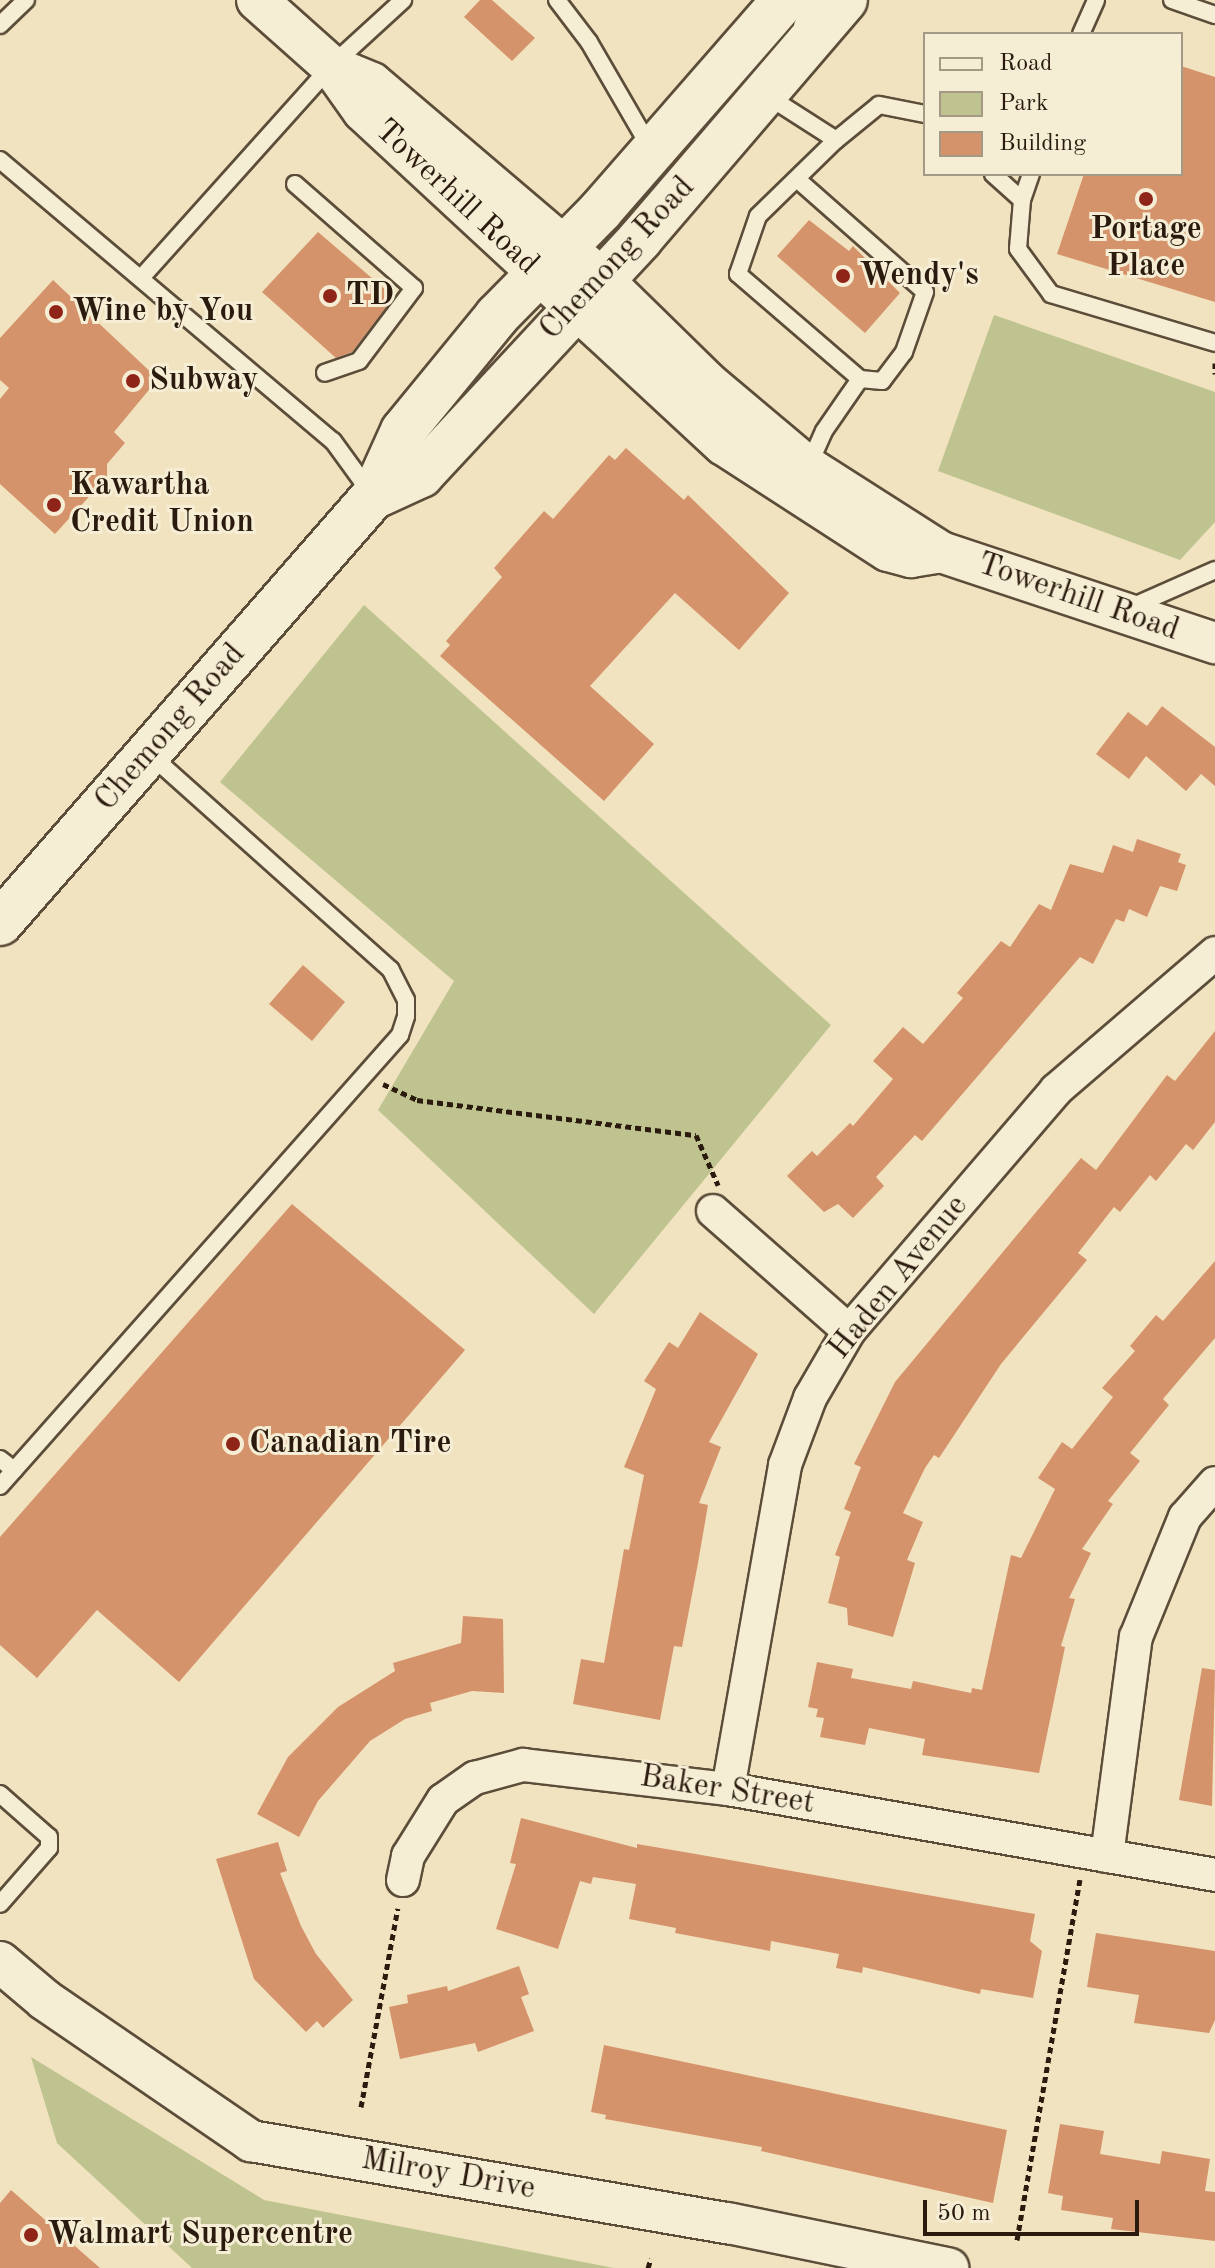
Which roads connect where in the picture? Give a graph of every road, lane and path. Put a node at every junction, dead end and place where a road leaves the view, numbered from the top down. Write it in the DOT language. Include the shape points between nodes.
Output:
graph roads {
  1 [pos="26,0"];
  2 [pos="257,0"];
  3 [pos="403,0"];
  4 [pos="557,0"];
  5 [pos="784,0"];
  6 [pos="813,0"];
  7 [pos="845,0"];
  8 [pos="1096,0"];
  9 [pos="1172,0"];
  10 [pos="1215,15"];
  11 [pos="0,25"];
  12 [pos="1082,32"];
  13 [pos="331,66"];
  14 [pos="776,80"];
  15 [pos="923,114"];
  16 [pos="836,140"];
  17 [pos="651,151"];
  18 [pos="0,160"];
  19 [pos="995,176"];
  20 [pos="1030,176"];
  21 [pos="798,180"];
  22 [pos="295,184"];
  23 [pos="1022,200"];
  24 [pos="551,261"];
  25 [pos="141,278"];
  26 [pos="588,293"];
  27 [pos="1215,343"];
  28 [pos="1215,363"];
  29 [pos="325,373"];
  30 [pos="1215,374"];
  31 [pos="860,379"];
  32 [pos="808,467"];
  33 [pos="373,497"];
  34 [pos="941,552"];
  35 [pos="1215,570"];
  36 [pos="1116,614"];
  37 [pos="1215,643"];
  38 [pos="149,754"];
  39 [pos="0,923"];
  40 [pos="1215,953"];
  41 [pos="364,1075"];
  42 [pos="713,1211"];
  43 [pos="849,1331"];
  44 [pos="0,1459"];
  45 [pos="14,1470"];
  46 [pos="1215,1483"];
  47 [pos="0,1486"];
  48 [pos="728,1789"];
  49 [pos="0,1794"];
  50 [pos="1096,1854"];
  51 [pos="1215,1875"];
  52 [pos="403,1880"];
  53 [pos="0,1904"];
  54 [pos="0,1962"];
  55 [pos="361,2107"];
  56 [pos="1017,2240"];
  57 [pos="651,2258"];
  58 [pos="648,2268"];
  59 [pos="948,2268"];
  1 -- 11 [label="lane"];
  2 -- 13 [label="street, Towerhill Road"];
  3 -- 13 [label="lane"];
  4 -- 17 [label="lane" via="589,42"];
  5 -- 17 [label="main road, Chemong Road"];
  6 -- 14 [label="lane"];
  7 -- 14 [label="main road, Chemong Road"];
  8 -- 12 [label="lane"];
  9 -- 10 [label="lane"];
  13 -- 24 [label="street, Towerhill Road" via="372,83"];
  13 -- 25 [label="lane"];
  14 -- 16 [label="lane"];
  14 -- 26 [label="main road, Chemong Road"];
  15 -- 16 [label="lane" via="879,105"];
  16 -- 21 [label="lane"];
  17 -- 24 [label="main road, Chemong Road"];
  18 -- 25 [label="lane"];
  19 -- 23 [label="lane"];
  20 -- 23 [label="lane"];
  21 -- 31 [label="lane" via="758,216 738,274"];
  21 -- 31 [label="lane" via="925,292 904,352 882,381"];
  22 -- 29 [label="lane" via="414,288 359,361"];
  23 -- 27 [label="lane" via="1018,249 1051,294"];
  24 -- 26 [label="street, Towerhill Road"];
  24 -- 33 [label="main road, Chemong Road" via="403,431"];
  25 -- 33 [label="lane" via="333,441"];
  26 -- 32 [label="street, Towerhill Road" via="707,382"];
  26 -- 33 [label="main road, Chemong Road" via="421,475"];
  26 -- 34 [label="street, Towerhill Road" via="724,445 888,551 911,557"];
  28 -- 30 [label="path"];
  31 -- 32 [label="lane" via="824,431"];
  32 -- 34 [label="street, Towerhill Road"];
  33 -- 38 [label="main road, Chemong Road"];
  34 -- 36 [label="street, Towerhill Road"];
  35 -- 36 [label="lane"];
  36 -- 37 [label="street, Towerhill Road"];
  38 -- 39 [label="main road, Chemong Road"];
  38 -- 41 [label="lane" via="399,980 406,1000 400,1035"];
  40 -- 43 [label="street, Haden Avenue" via="1056,1090"];
  41 -- 42 [label="path" via="417,1100 696,1135 719,1178"];
  41 -- 45 [label="lane"];
  42 -- 43 [label="street"];
  43 -- 48 [label="street, Haden Avenue" via="810,1398 785,1465"];
  44 -- 45 [label="lane"];
  45 -- 47 [label="lane"];
  46 -- 50 [label="street" via="1185,1517 1136,1637"];
  48 -- 50 [label="street, Baker Street"];
  48 -- 52 [label="street, Baker Street" via="554,1765 475,1778 443,1800 408,1856"];
  49 -- 53 [label="lane" via="49,1837 49,1848"];
  50 -- 51 [label="street, Baker Street"];
  50 -- 56 [label="path"];
  52 -- 55 [label="path"];
  54 -- 59 [label="street, Milroy Drive" via="45,2000 251,2141 728,2223"];
  57 -- 58 [label="path"];
}
